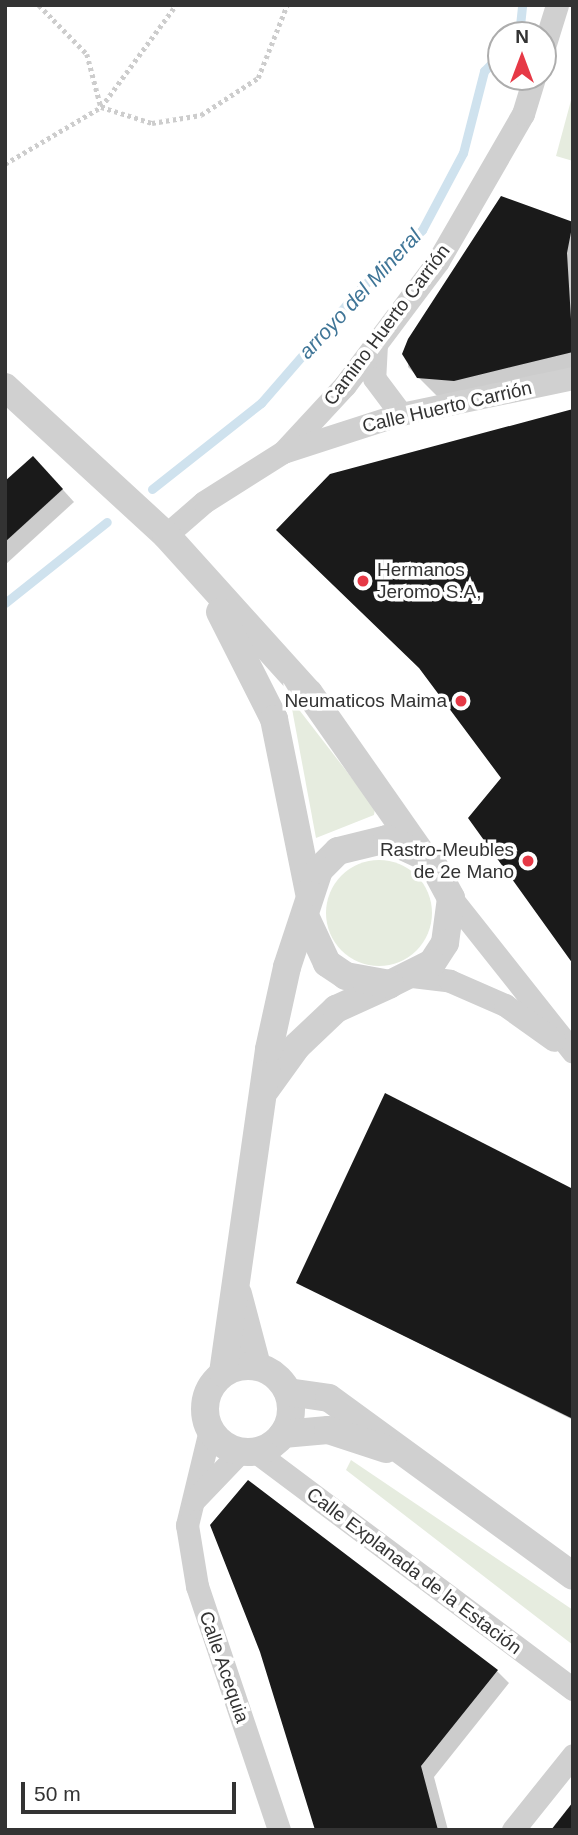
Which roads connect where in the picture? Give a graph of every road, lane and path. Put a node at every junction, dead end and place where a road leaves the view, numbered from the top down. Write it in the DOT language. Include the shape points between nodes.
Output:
graph roads {
  1 [pos="39,5"];
  2 [pos="176,5"];
  3 [pos="287,5"];
  4 [pos="530,91"];
  5 [pos="101,107"];
  6 [pos="5,164"];
  7 [pos="376,344"];
  8 [pos="573,378"];
  9 [pos="5,387"];
  10 [pos="401,414"];
  11 [pos="283,452"];
  12 [pos="166,535"];
  13 [pos="197,570"];
  14 [pos="419,850"];
  15 [pos="451,898"];
  16 [pos="308,905"];
  17 [pos="401,980"];
  18 [pos="573,1052"];
  19 [pos="266,1089"];
  20 [pos="233,1274"];
  21 [pos="257,1366"];
  22 [pos="223,1373"];
  23 [pos="288,1392"];
  24 [pos="210,1430"];
  25 [pos="283,1434"];
  26 [pos="248,1452"];
  27 [pos="411,1461"];
  28 [pos="193,1501"];
  29 [pos="573,1576"];
  30 [pos="573,1689"];
  31 [pos="573,1755"];
  32 [pos="279,1830"];
  33 [pos="513,1830"];
  1 -- 5 [label="path" via="88,54"];
  2 -- 5 [label="path"];
  3 -- 5 [label="path" via="258,78 201,115 152,123"];
  4 -- 7 [label="street, Camino Huerto Carrión" via="523,114 438,261"];
  5 -- 6 [label="path"];
  7 -- 10 [label="street" via="374,378"];
  7 -- 11 [label="street, Camino Huerto Carrión"];
  8 -- 10 [label="street, Calle Huerto Carrión"];
  9 -- 12 [label="street"];
  10 -- 11 [label="street, Calle Huerto Carrión"];
  11 -- 12 [label="street" via="204,502"];
  12 -- 13 [label="street"];
  13 -- 14 [label="street" via="309,693"];
  13 -- 16 [label="street" via="274,719"];
  14 -- 15 [label="street" via="444,877"];
  14 -- 16 [label="street" via="387,839 362,841 338,851"];
  15 -- 17 [label="street" via="445,943"];
  15 -- 18 [label="street"];
  16 -- 17 [label="street" via="327,963 345,976"];
  16 -- 19 [label="street" via="287,967"];
  17 -- 18 [label="street" via="450,981 505,1005"];
  17 -- 19 [label="street" via="336,1009 297,1046"];
  19 -- 20 [label="street"];
  20 -- 21 [label="street"];
  20 -- 22 [label="street"];
  21 -- 22 [label="street"];
  21 -- 23 [label="street"];
  22 -- 24 [label="street" via="209,1389 204,1409"];
  23 -- 25 [label="street" via="290,1419"];
  23 -- 27 [label="street" via="329,1398"];
  24 -- 26 [label="street"];
  24 -- 28 [label="street, Calle Acequia"];
  25 -- 26 [label="street"];
  25 -- 27 [label="street" via="328,1430"];
  26 -- 28 [label="street"];
  26 -- 30 [label="street, Calle Explanada de la Estación"];
  27 -- 29 [label="street"];
  28 -- 32 [label="street, Calle Acequia" via="187,1525 197,1586"];
  31 -- 33 [label="street"];
}
